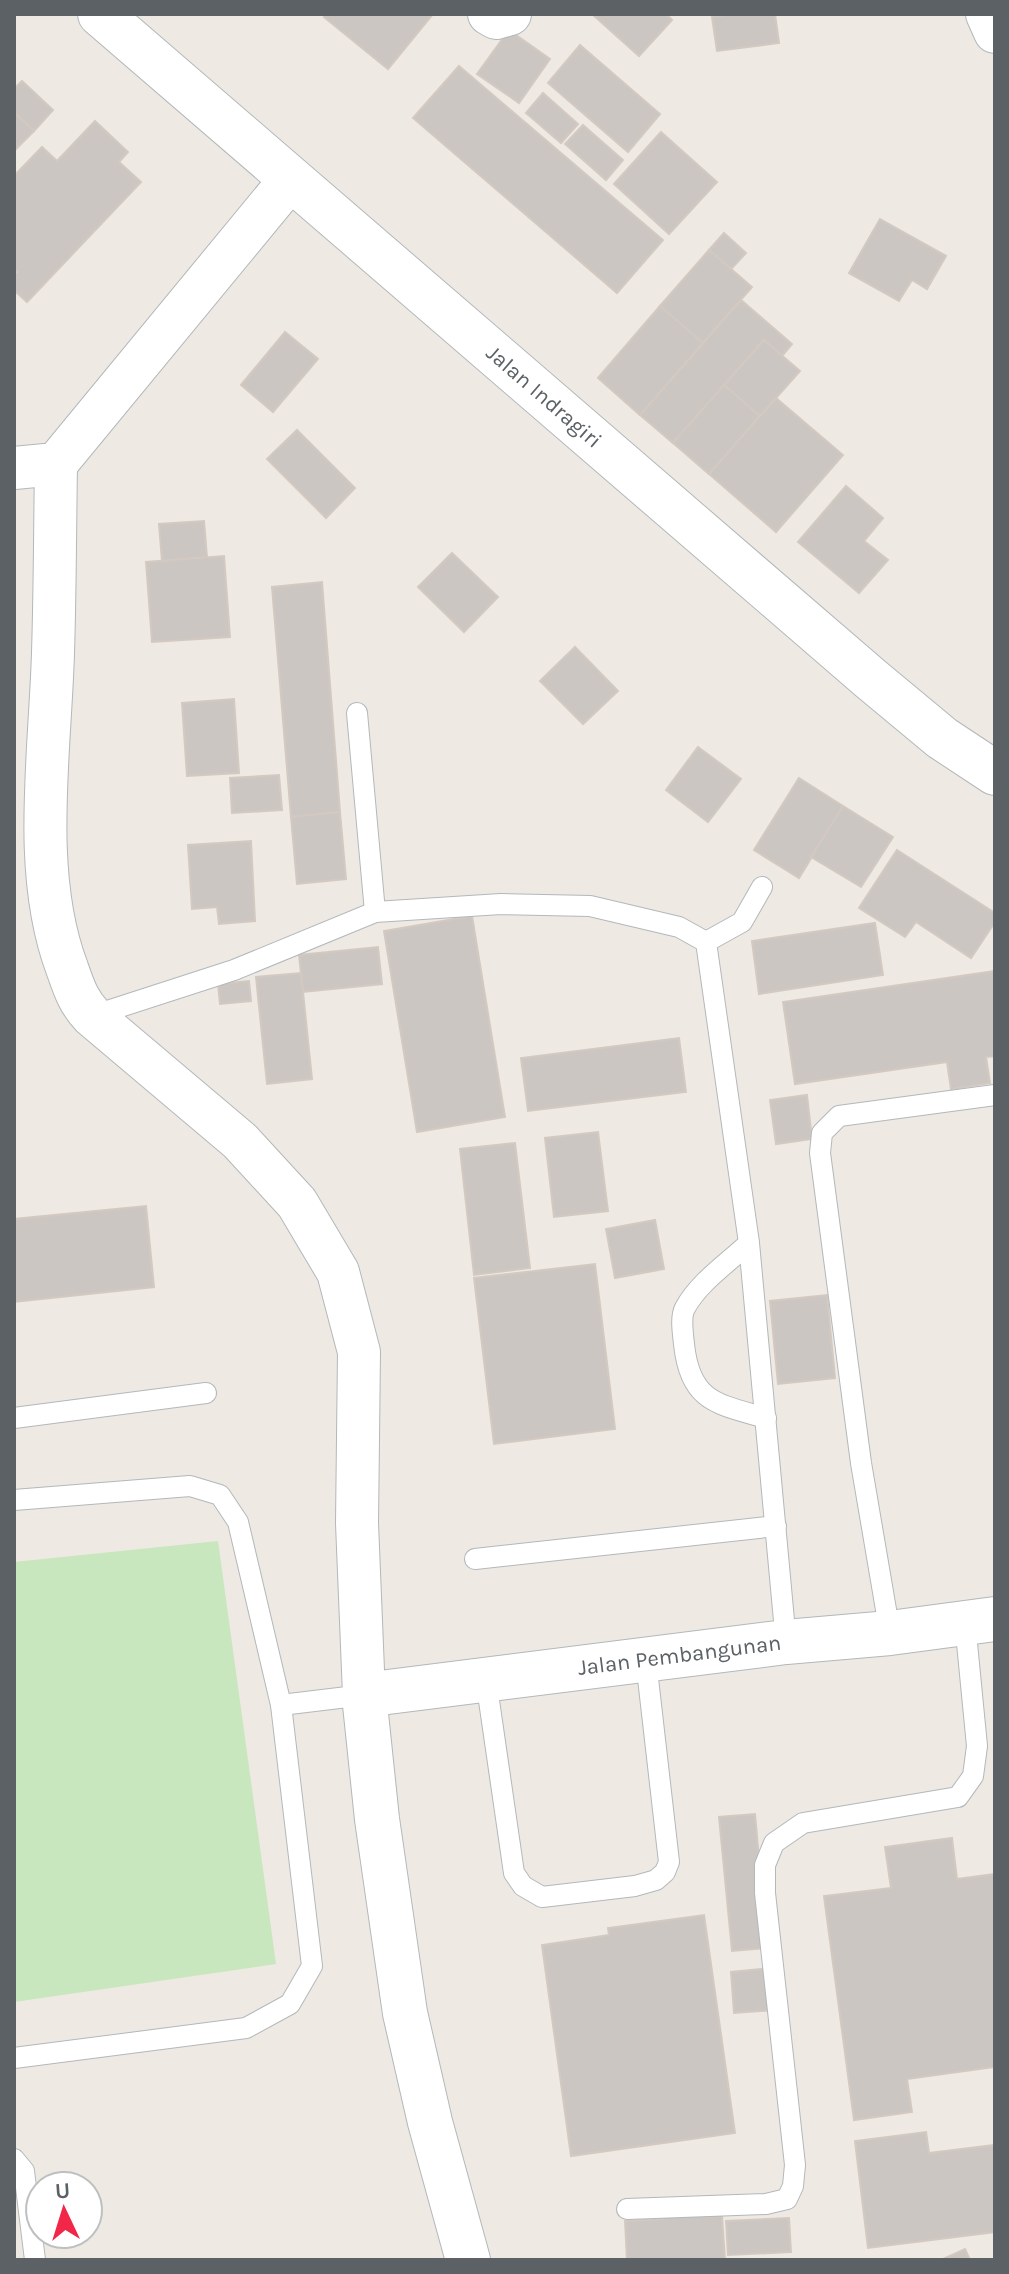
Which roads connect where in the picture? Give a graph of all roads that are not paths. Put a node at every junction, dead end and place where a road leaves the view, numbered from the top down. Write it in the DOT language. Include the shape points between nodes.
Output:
graph roads {
  1 [pos="100,14"];
  2 [pos="489,14"];
  3 [pos="510,14"];
  4 [pos="987,14"];
  5 [pos="995,32"];
  6 [pos="290,180"];
  7 [pos="56,464"];
  8 [pos="14,468"];
  9 [pos="357,713"];
  10 [pos="995,773"];
  11 [pos="762,887"];
  12 [pos="375,912"];
  13 [pos="706,942"];
  14 [pos="92,1016"];
  15 [pos="995,1095"];
  16 [pos="749,1243"];
  17 [pos="206,1393"];
  18 [pos="14,1418"];
  19 [pos="766,1418"];
  20 [pos="14,1500"];
  21 [pos="776,1526"];
  22 [pos="475,1559"];
  23 [pos="980,1621"];
  24 [pos="890,1633"];
  25 [pos="786,1642"];
  26 [pos="646,1661"];
  27 [pos="486,1680"];
  28 [pos="364,1695"];
  29 [pos="281,1705"];
  30 [pos="14,2058"];
  31 [pos="14,2159"];
  32 [pos="627,2209"];
  33 [pos="35,2260"];
  34 [pos="468,2260"];
  1 -- 6 [label="street, Jalan Indragiri"];
  2 -- 3 [label="street"];
  4 -- 5 [label="street"];
  6 -- 7 [label="street"];
  6 -- 10 [label="street, Jalan Indragiri" via="871,679 942,738"];
  7 -- 8 [label="street"];
  7 -- 14 [label="street" via="48,890 58,946 79,1002"];
  9 -- 12 [label="lane"];
  11 -- 13 [label="lane" via="742,922"];
  12 -- 13 [label="lane" via="501,904 590,906 679,927"];
  12 -- 14 [label="lane" via="234,970"];
  13 -- 16 [label="lane"];
  14 -- 28 [label="street" via="240,1141 297,1203 338,1272 359,1352 357,1523"];
  15 -- 24 [label="lane" via="839,1116 822,1133 820,1153 861,1463"];
  16 -- 19 [label="lane"];
  16 -- 19 [label="lane" via="682,1311 686,1366 696,1388 719,1405"];
  17 -- 18 [label="lane"];
  19 -- 21 [label="lane"];
  20 -- 29 [label="lane" via="190,1486 220,1495 238,1522"];
  21 -- 22 [label="lane"];
  21 -- 25 [label="lane"];
  23 -- 24 [label="street, Jalan Pembangunan"];
  23 -- 32 [label="lane" via="977,1746 973,1776 958,1797 803,1823 774,1843 765,1865 795,2165 787,2199"];
  24 -- 25 [label="street, Jalan Pembangunan"];
  25 -- 26 [label="street, Jalan Pembangunan"];
  26 -- 27 [label="street, Jalan Pembangunan"];
  26 -- 27 [label="lane" via="669,1862 656,1880 635,1886 542,1897 523,1886 514,1873"];
  27 -- 28 [label="street, Jalan Pembangunan"];
  28 -- 29 [label="lane"];
  28 -- 34 [label="street" via="405,2013"];
  29 -- 30 [label="lane" via="312,1966 290,2004 246,2028"];
  31 -- 33 [label="lane" via="24,2171"];
}
